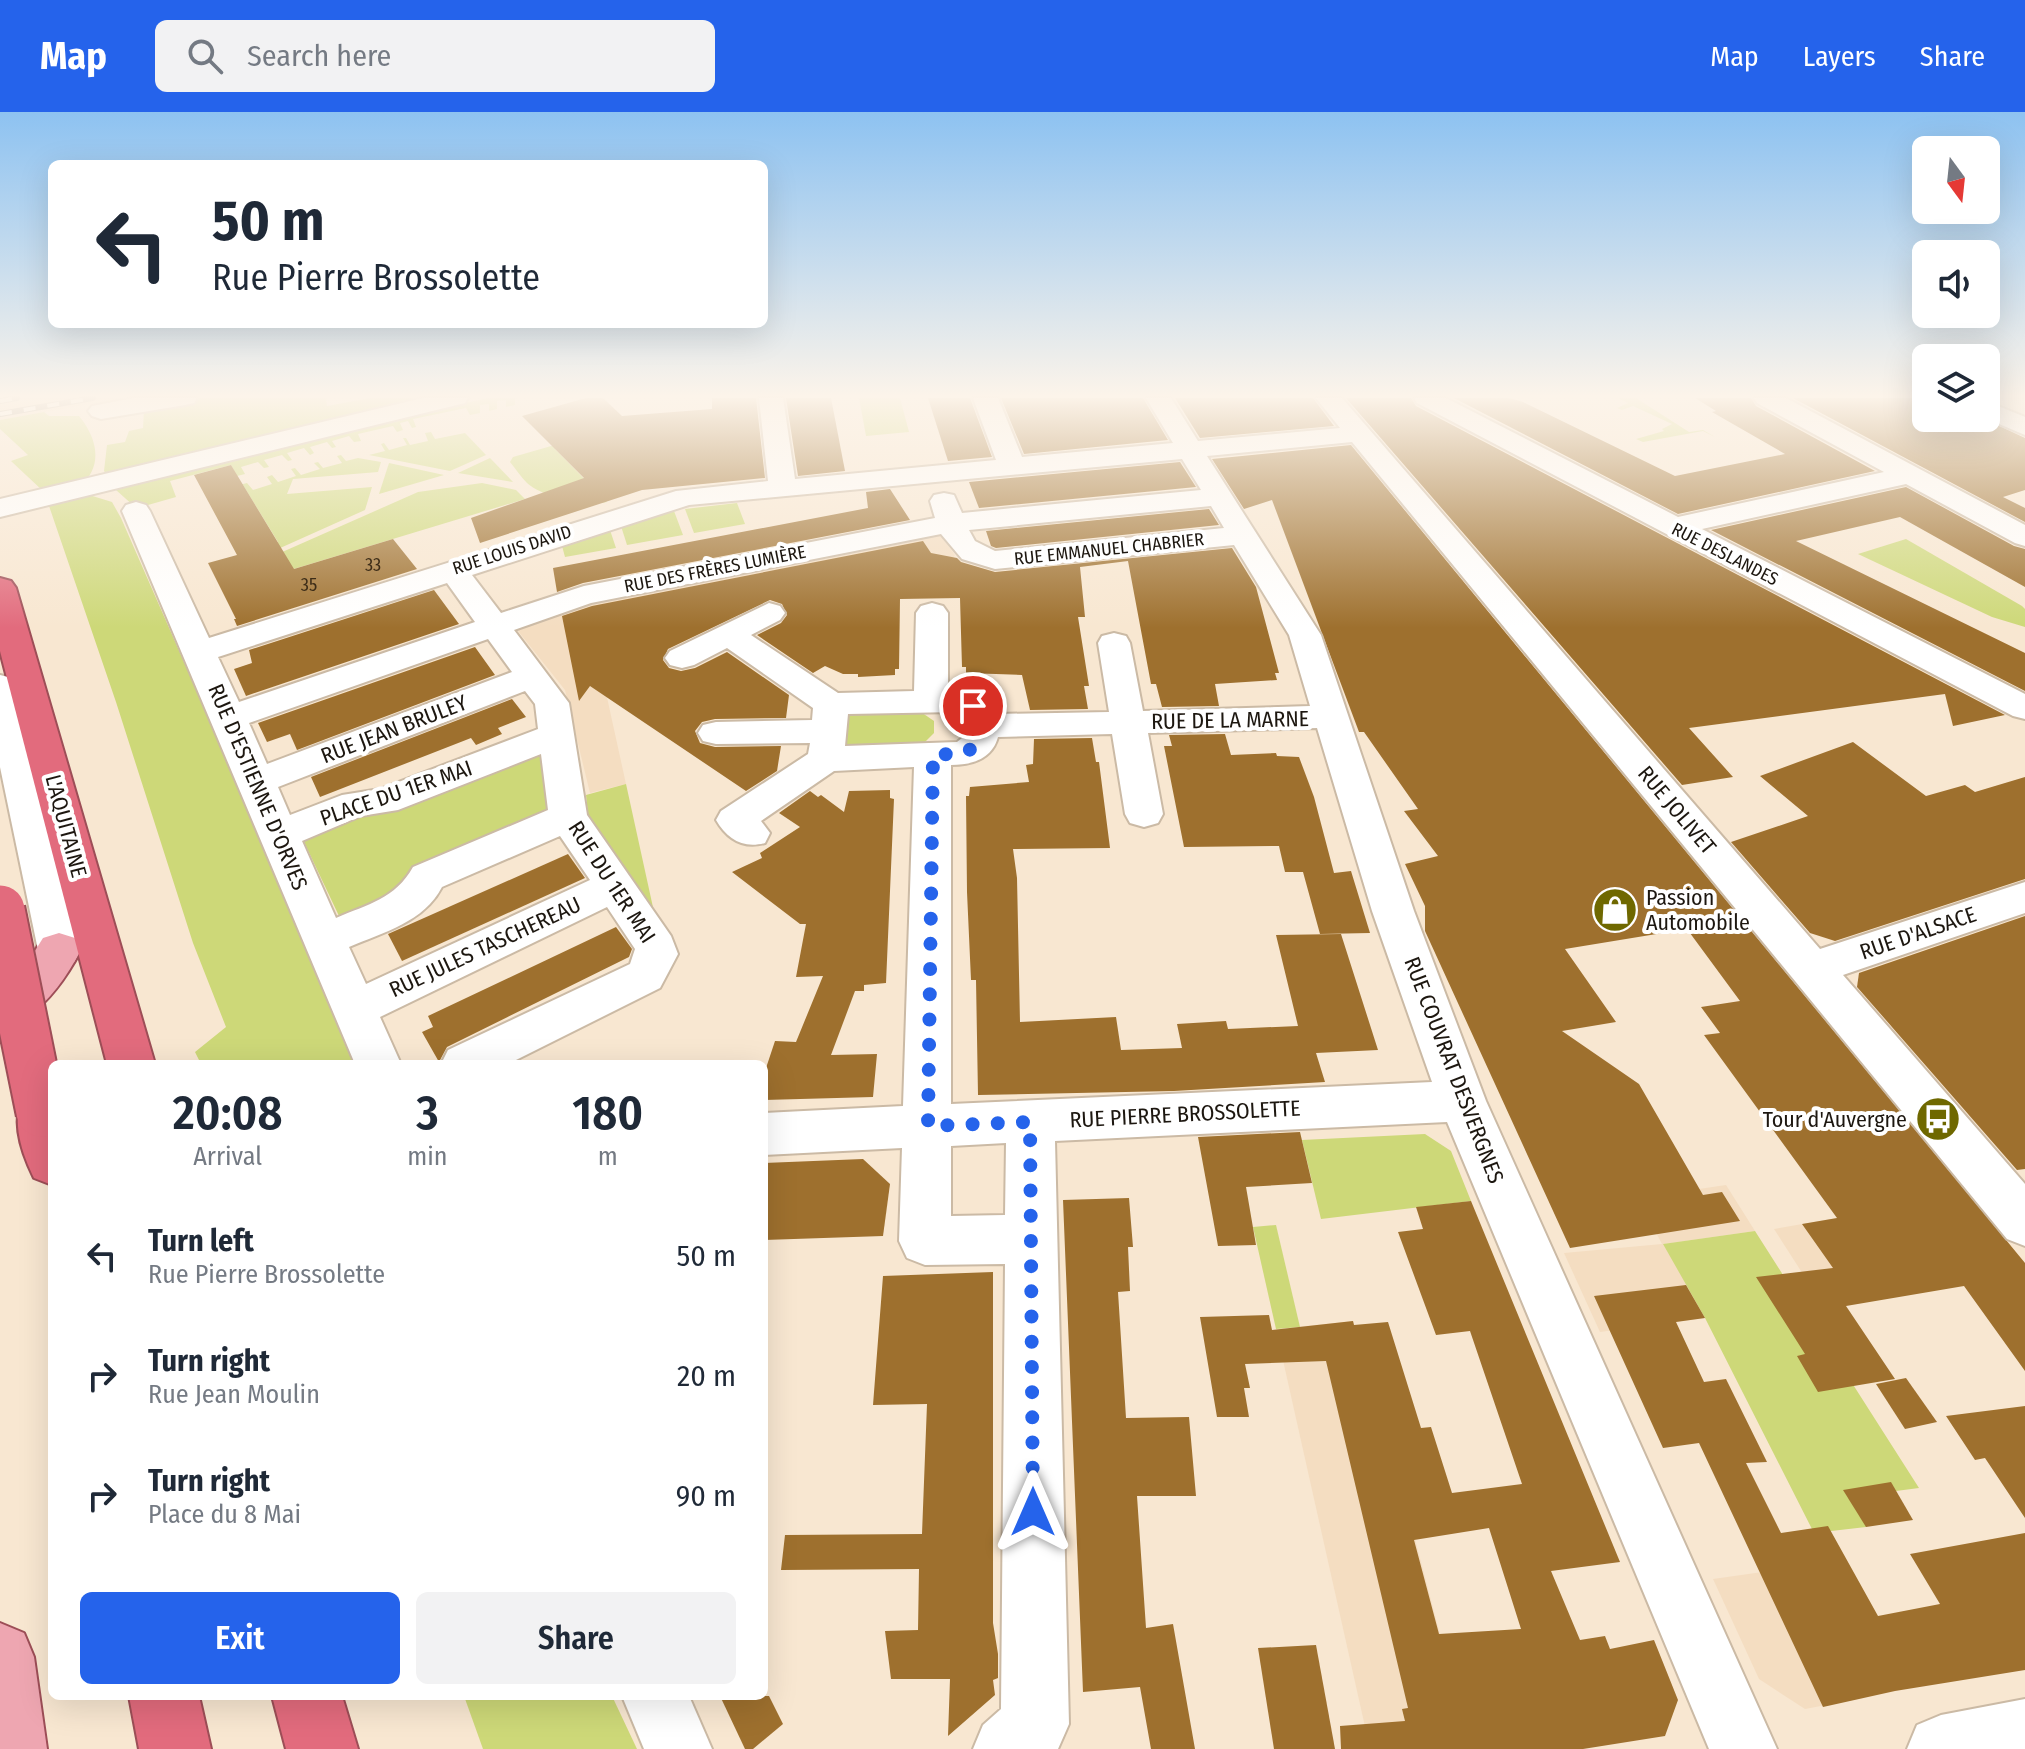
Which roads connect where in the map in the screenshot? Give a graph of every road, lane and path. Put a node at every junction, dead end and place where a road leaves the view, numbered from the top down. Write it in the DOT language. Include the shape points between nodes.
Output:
graph roads {
  1 [pos="139,474"];
  2 [pos="780,474"];
  3 [pos="918,474"];
  4 [pos="934,474"];
  5 [pos="1205,474"];
  6 [pos="1393,474"];
  7 [pos="1572,474"];
  8 [pos="1909,475"];
  9 [pos="782,487"];
  10 [pos="1219,497"];
  11 [pos="0,508"];
  12 [pos="136,511"];
  13 [pos="952,523"];
  14 [pos="1673,527"];
  15 [pos="1243,535"];
  16 [pos="2025,537"];
  17 [pos="452,569"];
  18 [pos="0,588"];
  19 [pos="769,613"];
  20 [pos="932,613"];
  21 [pos="495,625"];
  22 [pos="728,634"];
  23 [pos="1114,643"];
  24 [pos="199,652"];
  25 [pos="682,658"];
  26 [pos="532,676"];
  27 [pos="0,685"];
  28 [pos="931,701"];
  29 [pos="2025,708"];
  30 [pos="1331,717"];
  31 [pos="229,718"];
  32 [pos="1128,722"];
  33 [pos="980,726"];
  34 [pos="829,731"];
  35 [pos="716,733"];
  36 [pos="558,734"];
  37 [pos="933,755"];
  38 [pos="256,782"];
  39 [pos="1144,814"];
  40 [pos="568,817"];
  41 [pos="736,821"];
  42 [pos="279,835"];
  43 [pos="616,885"];
  44 [pos="2025,897"];
  45 [pos="0,910"];
  46 [pos="325,940"];
  47 [pos="59,950"];
  48 [pos="1811,969"];
  49 [pos="355,1009"];
  50 [pos="0,1012"];
  51 [pos="130,1060"];
  52 [pos="376,1060"];
  53 [pos="472,1060"];
  54 [pos="1462,1101"];
  55 [pos="1030,1122"];
  56 [pos="928,1126"];
  57 [pos="768,1134"];
  58 [pos="48,1144"];
  59 [pos="2025,1222"];
  60 [pos="1031,1239"];
  61 [pos="0,1657"];
  62 [pos="165,1700"];
  63 [pos="308,1700"];
  64 [pos="657,1700"];
  65 [pos="2025,1733"];
  66 [pos="1031,1741"];
  67 [pos="11,1749"];
  68 [pos="175,1749"];
  69 [pos="322,1749"];
  70 [pos="678,1749"];
  71 [pos="1743,1749"];
  72 [pos="1941,1749"];
  1 -- 11 [label="street"];
  2 -- 9 [label="street"];
  3 -- 9 [label="street, RUE LOUIS DAVID"];
  4 -- 13 [label="street, RUE EMMANUEL CHABRIER"];
  5 -- 10 [label="street, RUE COUVRAT DESVERGNES"];
  6 -- 48 [label="street, RUE JOLIVET"];
  7 -- 14 [label="street, RUE DESLANDES"];
  8 -- 14 [label="street"];
  8 -- 16 [label="street"];
  9 -- 17 [label="street, RUE LOUIS DAVID" via="686,497"];
  10 -- 13 [label="street, RUE DES FRÈRES LUMIÈRE"];
  10 -- 15 [label="street, RUE COUVRAT DESVERGNES"];
  12 -- 24 [label="street, RUE D'ESTIENNE D'ORVES"];
  13 -- 15 [label="street, RUE EMMANUEL CHABRIER" via="965,551 995,560"];
  13 -- 21 [label="street, RUE DES FRÈRES LUMIÈRE" via="584,595"];
  14 -- 29 [label="street, RUE DESLANDES"];
  15 -- 30 [label="street, RUE COUVRAT DESVERGNES" via="1305,635"];
  17 -- 21 [label="street, RUE DU 1ER MAI"];
  17 -- 24 [label="street, RUE LOUIS DAVID"];
  18 -- 51 [label="highway, L'AQUITAINE"];
  19 -- 22 [label="street"];
  20 -- 28 [label="street"];
  21 -- 26 [label="street, RUE DU 1ER MAI"];
  21 -- 31 [label="street, RUE DES FRÈRES LUMIÈRE"];
  22 -- 25 [label="street"];
  22 -- 34 [label="street"];
  23 -- 32 [label="street, RUE DE LA MARNE"];
  24 -- 31 [label="street, RUE D'ESTIENNE D'ORVES"];
  26 -- 36 [label="street, RUE DU 1ER MAI" via="552,703"];
  26 -- 38 [label="street, RUE JEAN BRULEY"];
  27 -- 47 [label="street"];
  28 -- 33 [label="street" via="968,702 977,710"];
  28 -- 34 [label="street"];
  30 -- 32 [label="street, RUE DE LA MARNE"];
  30 -- 54 [label="street, RUE COUVRAT DESVERGNES"];
  31 -- 38 [label="street, RUE D'ESTIENNE D'ORVES"];
  32 -- 33 [label="street, RUE DE LA MARNE"];
  32 -- 39 [label="street, RUE DE LA MARNE"];
  33 -- 37 [label="street" via="978,744 972,749"];
  34 -- 35 [label="street"];
  34 -- 37 [label="street"];
  34 -- 41 [label="street"];
  36 -- 40 [label="street, RUE DU 1ER MAI"];
  36 -- 42 [label="street, PLACE DU 1ER MAI" via="385,801 355,804"];
  37 -- 56 [label="street"];
  38 -- 42 [label="street, RUE D'ESTIENNE D'ORVES"];
  40 -- 43 [label="street, RUE DU 1ER MAI"];
  40 -- 46 [label="street" via="427,877 405,905"];
  42 -- 46 [label="street, RUE D'ESTIENNE D'ORVES"];
  43 -- 49 [label="street, RUE JULES TASCHEREAU"];
  43 -- 53 [label="street, RUE DU 1ER MAI" via="656,947 651,969"];
  44 -- 48 [label="street, RUE D'ALSACE"];
  45 -- 58 [label="highway, bridge"];
  46 -- 49 [label="street, RUE D'ESTIENNE D'ORVES"];
  47 -- 50 [label="main road" via="44,975"];
  48 -- 59 [label="street, RUE JOLIVET"];
  49 -- 52 [label="street, RUE D'ESTIENNE D'ORVES"];
  54 -- 55 [label="street, RUE PIERRE BROSSOLETTE"];
  54 -- 71 [label="street, RUE COUVRAT DESVERGNES"];
  55 -- 56 [label="street, RUE PIERRE BROSSOLETTE"];
  55 -- 60 [label="street"];
  56 -- 57 [label="street, RUE PIERRE BROSSOLETTE"];
  56 -- 60 [label="street" via="925,1241"];
  60 -- 66 [label="street"];
  61 -- 67 [label="main road"];
  62 -- 68 [label="highway"];
  63 -- 69 [label="highway"];
  64 -- 70 [label="street"];
  65 -- 72 [label="street"];
}
